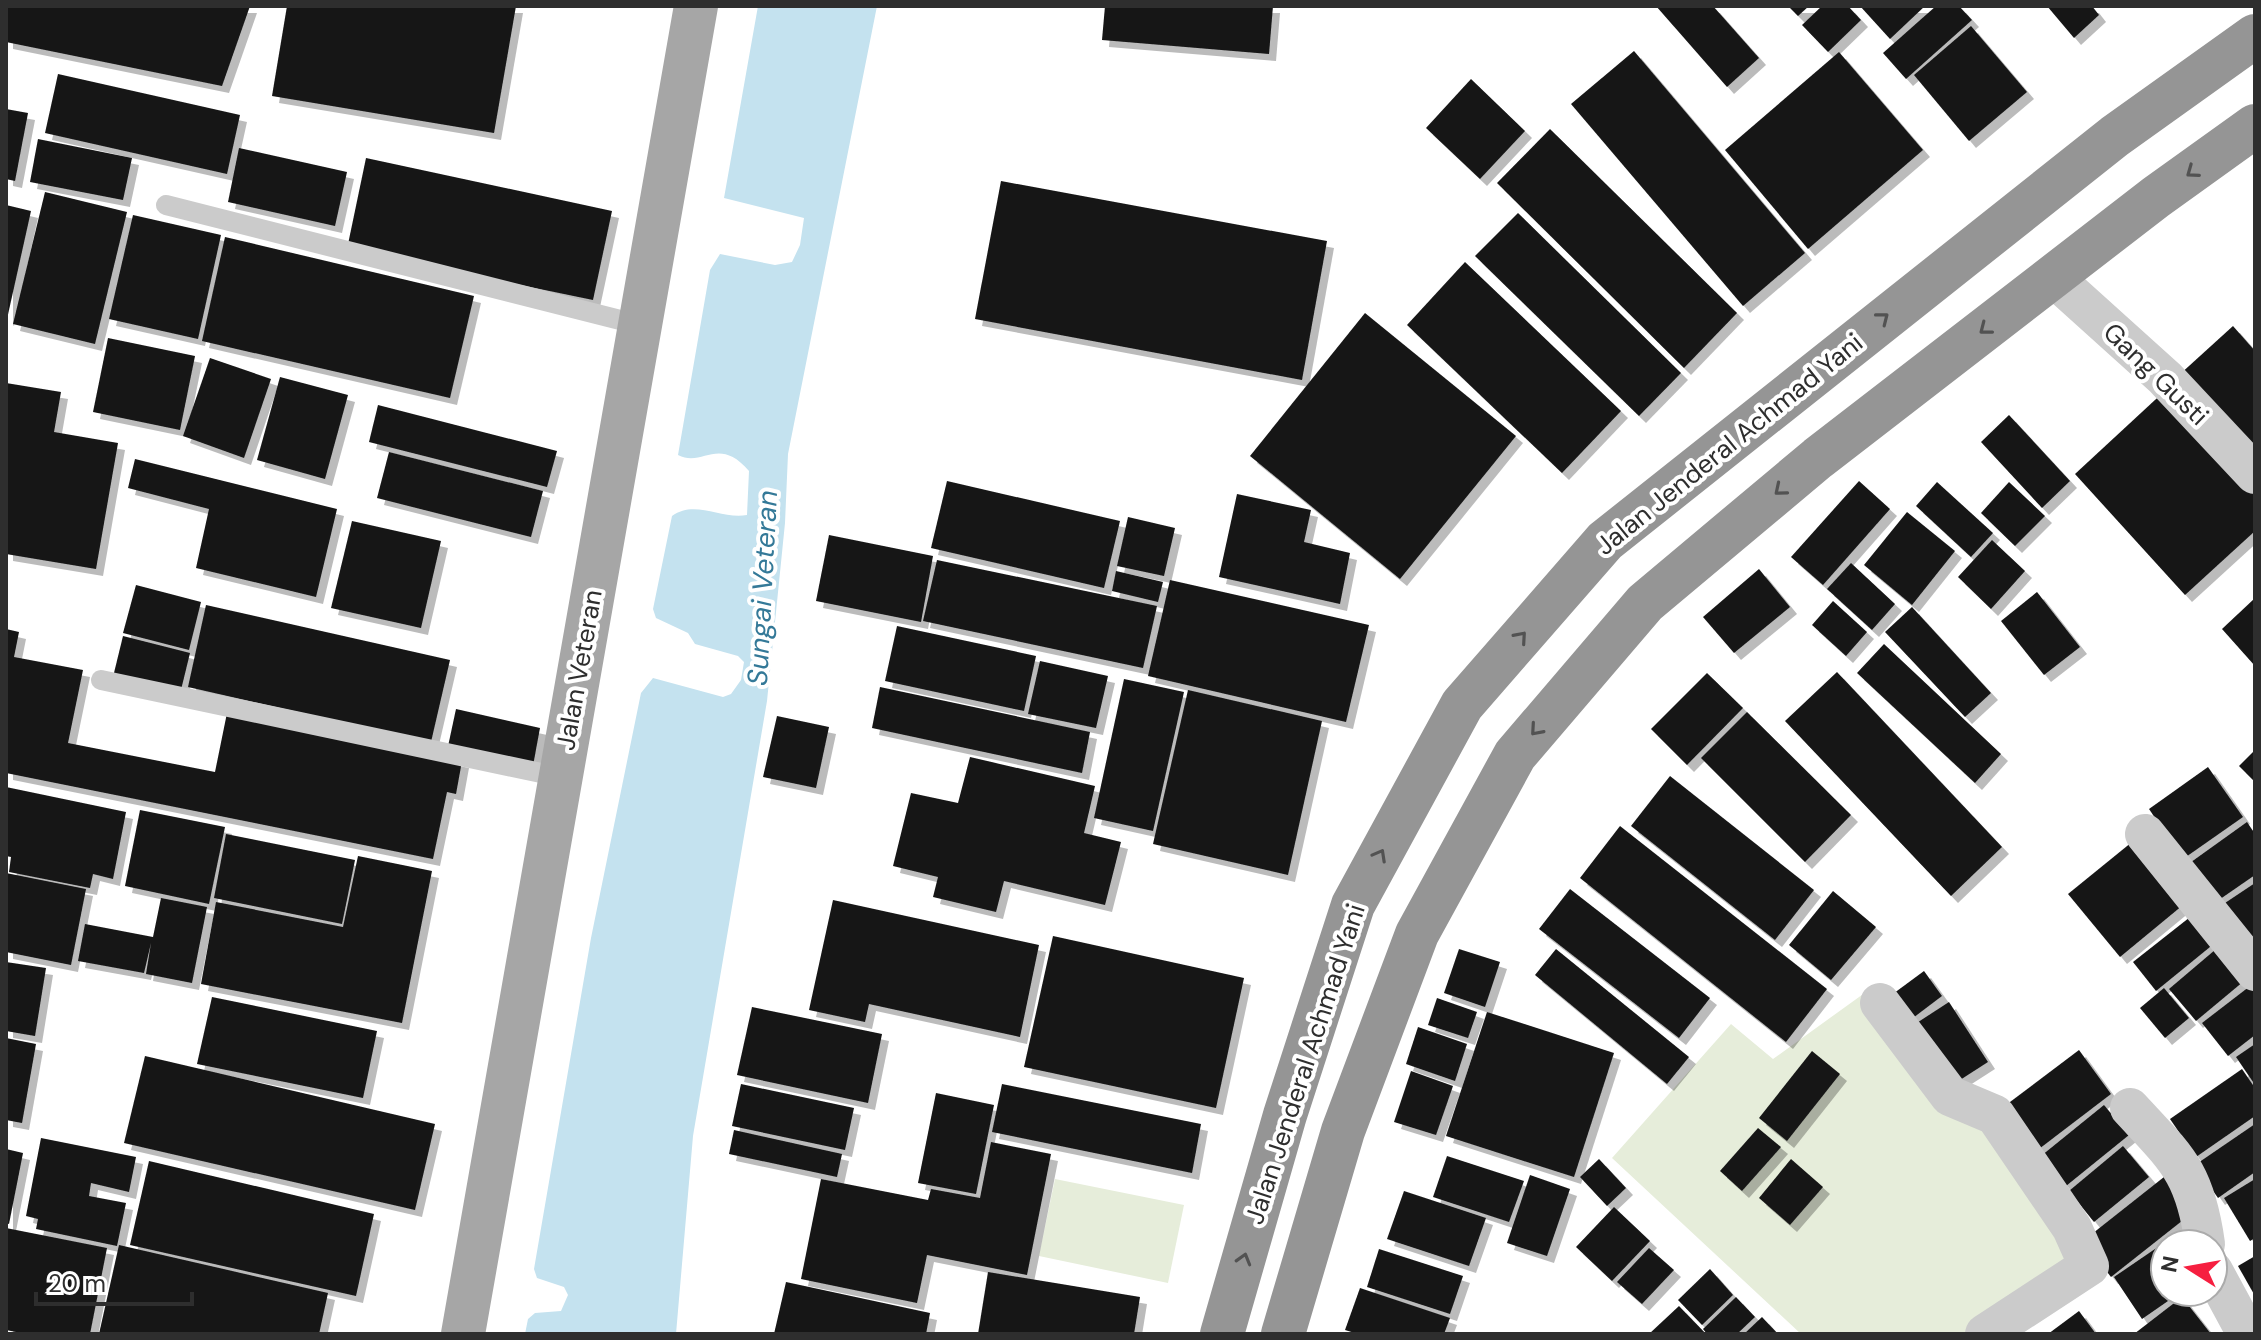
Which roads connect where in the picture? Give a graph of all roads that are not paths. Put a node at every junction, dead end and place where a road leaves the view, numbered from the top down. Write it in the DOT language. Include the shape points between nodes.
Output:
graph roads {
  1 [pos="696,6"];
  2 [pos="2255,36"];
  3 [pos="2255,126"];
  4 [pos="166,205"];
  5 [pos="2053,277"];
  6 [pos="640,325"];
  7 [pos="2255,474"];
  8 [pos="101,680"];
  9 [pos="560,777"];
  10 [pos="2145,834"];
  11 [pos="2255,971"];
  12 [pos="1880,1003"];
  13 [pos="2130,1108"];
  14 [pos="2203,1228"];
  15 [pos="2229,1301"];
  16 [pos="463,1334"];
  17 [pos="1222,1334"];
  18 [pos="1283,1334"];
  19 [pos="1985,1334"];
  20 [pos="2247,1334"];
  1 -- 6 [label="main road, Jalan Veteran"];
  17 -- 2 [label="highway, Jalan Jenderal Achmad Yani, one-way" via="1353,905 1462,705 1605,541 2115,136"];
  3 -- 5 [label="highway, one-way"];
  4 -- 6 [label="lane"];
  5 -- 7 [label="street, Gang Gusti" via="2165,378"];
  5 -- 18 [label="highway, one-way" via="1818,458 1645,603 1515,755 1417,934 1343,1131"];
  6 -- 9 [label="main road, Jalan Veteran"];
  8 -- 9 [label="lane"];
  9 -- 16 [label="main road, Jalan Veteran"];
  10 -- 11 [label="street"];
  12 -- 19 [label="street" via="1950,1096 1995,1115 2072,1228 2089,1266"];
  13 -- 14 [label="street" via="2181,1163 2199,1201"];
  15 -- 20 [label="street"];
}
